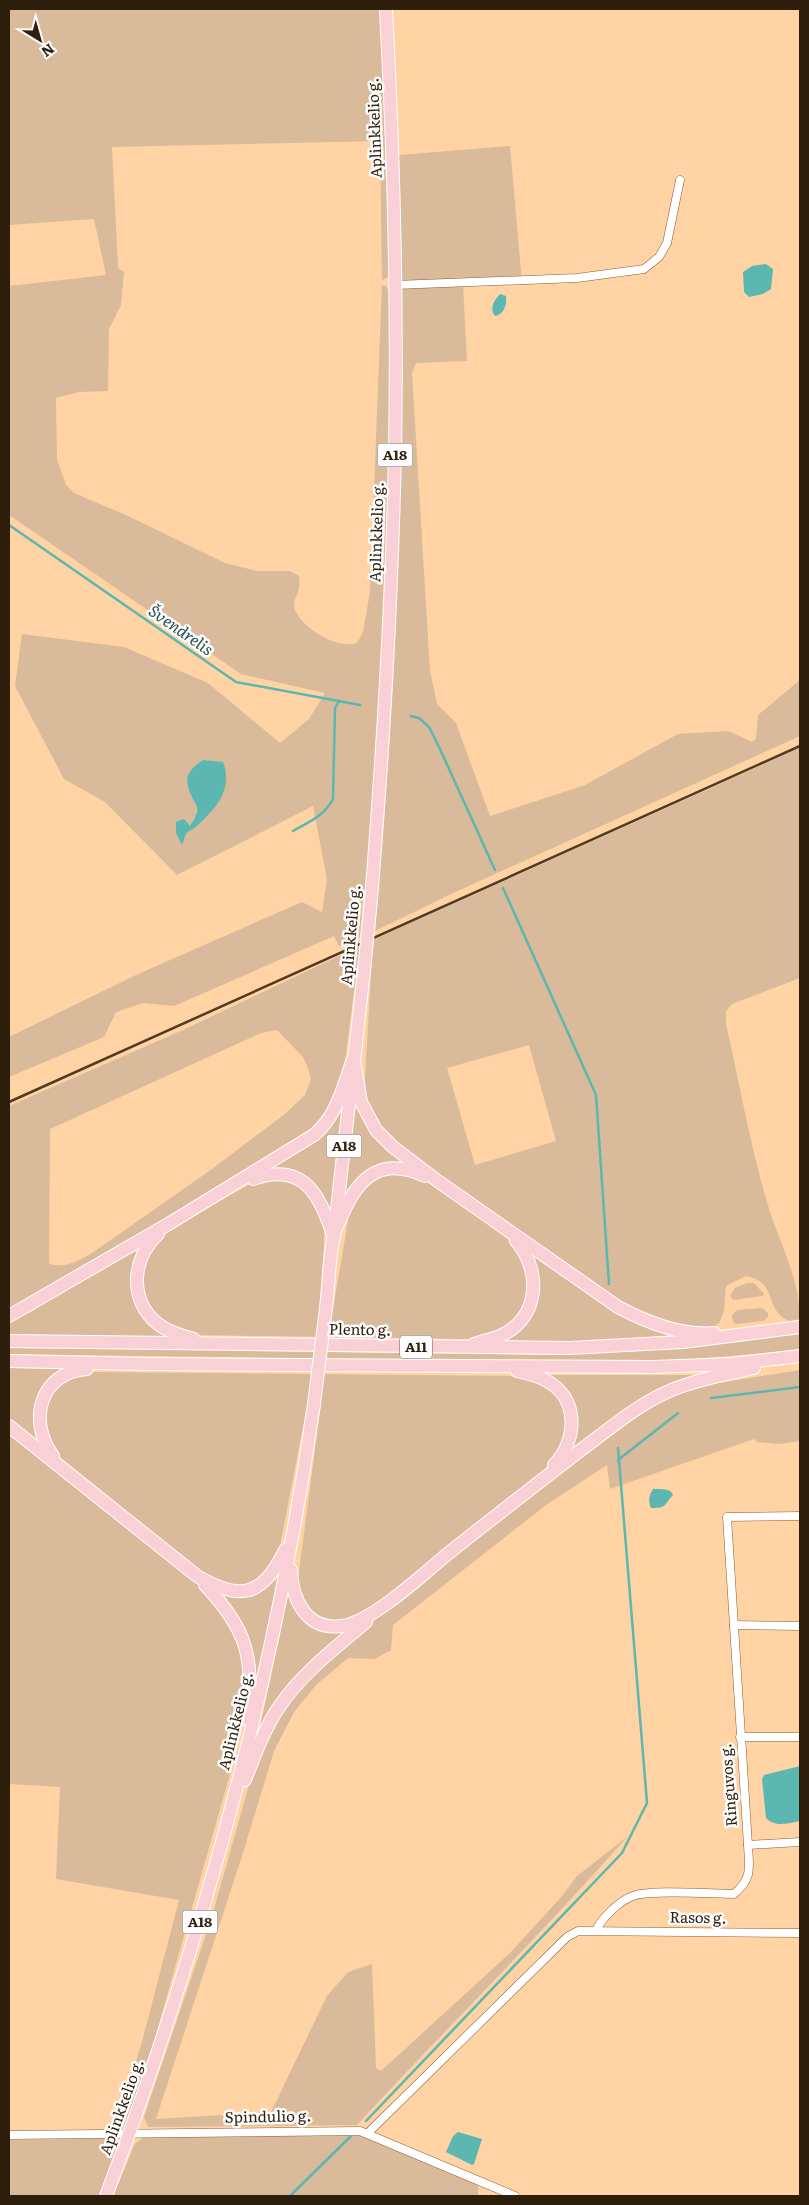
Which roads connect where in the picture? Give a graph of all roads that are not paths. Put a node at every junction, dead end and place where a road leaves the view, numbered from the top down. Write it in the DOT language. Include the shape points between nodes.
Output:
graph roads {
  1 [pos="386,9"];
  2 [pos="680,180"];
  3 [pos="395,285"];
  4 [pos="354,1057"];
  5 [pos="439,1182"];
  6 [pos="232,1186"];
  7 [pos="170,1223"];
  8 [pos="504,1228"];
  9 [pos="334,1235"];
  10 [pos="9,1316"];
  11 [pos="800,1327"];
  12 [pos="786,1330"];
  13 [pos="9,1341"];
  14 [pos="213,1344"];
  15 [pos="463,1347"];
  16 [pos="800,1357"];
  17 [pos="9,1361"];
  18 [pos="145,1364"];
  19 [pos="502,1367"];
  20 [pos="9,1426"];
  21 [pos="60,1466"];
  22 [pos="515,1500"];
  23 [pos="800,1516"];
  24 [pos="293,1534"];
  25 [pos="290,1550"];
  26 [pos="197,1576"];
  27 [pos="386,1603"];
  28 [pos="734,1625"];
  29 [pos="800,1626"];
  30 [pos="740,1737"];
  31 [pos="800,1737"];
  32 [pos="246,1749"];
  33 [pos="229,1820"];
  34 [pos="800,1842"];
  35 [pos="748,1845"];
  36 [pos="596,1930"];
  37 [pos="800,1933"];
  38 [pos="368,2133"];
  39 [pos="130,2134"];
  40 [pos="9,2135"];
  41 [pos="106,2196"];
  42 [pos="515,2196"];
  1 -- 3 [label="highway, Aplinkkelio g. / A18"];
  2 -- 3 [label="street" via="667,243 659,257 644,269 577,278"];
  3 -- 4 [label="highway, Aplinkkelio g. / A18, bridge" via="395,467 390,615 371,900"];
  4 -- 5 [label="highway" via="361,1102 376,1130"];
  4 -- 6 [label="highway" via="337,1107 323,1128"];
  4 -- 9 [label="highway, Aplinkkelio g. / A18"];
  5 -- 8 [label="highway"];
  5 -- 9 [label="highway" via="402,1168 376,1172 355,1189"];
  6 -- 7 [label="highway"];
  6 -- 9 [label="highway" via="269,1173 296,1178 316,1194"];
  7 -- 10 [label="highway"];
  7 -- 14 [label="highway" via="143,1252 136,1277 139,1297 160,1326"];
  8 -- 12 [label="highway" via="618,1307 642,1319 668,1328 709,1333 764,1328"];
  8 -- 15 [label="highway" via="529,1259 533,1274 531,1301 515,1326 501,1336"];
  9 -- 24 [label="highway, Aplinkkelio g. / A18, bridge" via="314,1404"];
  11 -- 12 [label="highway, Plento g. / A11"];
  12 -- 15 [label="highway, Plento g. / A11" via="628,1346"];
  13 -- 14 [label="highway, Plento g. / A11"];
  14 -- 15 [label="highway, Plento g. / A11"];
  16 -- 19 [label="highway, A11" via="654,1367"];
  16 -- 22 [label="highway" via="696,1382 651,1400"];
  17 -- 18 [label="highway, A11"];
  18 -- 19 [label="highway, A11"];
  18 -- 21 [label="highway" via="76,1369 49,1388 38,1420 43,1440"];
  19 -- 22 [label="highway" via="548,1382 565,1399 572,1418 569,1444 562,1456"];
  20 -- 21 [label="highway"];
  21 -- 26 [label="highway"];
  22 -- 27 [label="highway"];
  23 -- 28 [label="street, Ringuvos g." via="727,1517"];
  24 -- 25 [label="highway, Aplinkkelio g. / A18"];
  24 -- 26 [label="highway" via="275,1571 254,1588 231,1591 217,1588"];
  25 -- 27 [label="highway" via="291,1581 296,1600 315,1620 341,1626 358,1621"];
  25 -- 32 [label="highway, Aplinkkelio g. / A18"];
  26 -- 32 [label="highway" via="229,1612 246,1648 251,1678"];
  27 -- 33 [label="highway" via="314,1667 284,1700 265,1733"];
  28 -- 29 [label="street"];
  28 -- 30 [label="street, Ringuvos g."];
  30 -- 31 [label="street"];
  30 -- 35 [label="street, Ringuvos g."];
  32 -- 33 [label="highway, Aplinkkelio g. / A18"];
  33 -- 39 [label="highway, Aplinkkelio g. / A18" via="179,1991"];
  34 -- 35 [label="street"];
  35 -- 36 [label="street, Ringuvos g." via="749,1875 744,1886 734,1894 634,1895 604,1918"];
  36 -- 37 [label="street, Rasos g."];
  36 -- 38 [label="street, Rasos g." via="578,1931 567,1938"];
  38 -- 39 [label="street, Spindulio g." via="350,2130"];
  38 -- 42 [label="street, Spindulio g."];
  39 -- 40 [label="street, Spindulio g."];
  39 -- 41 [label="highway, Aplinkkelio g. / A18"];
}
